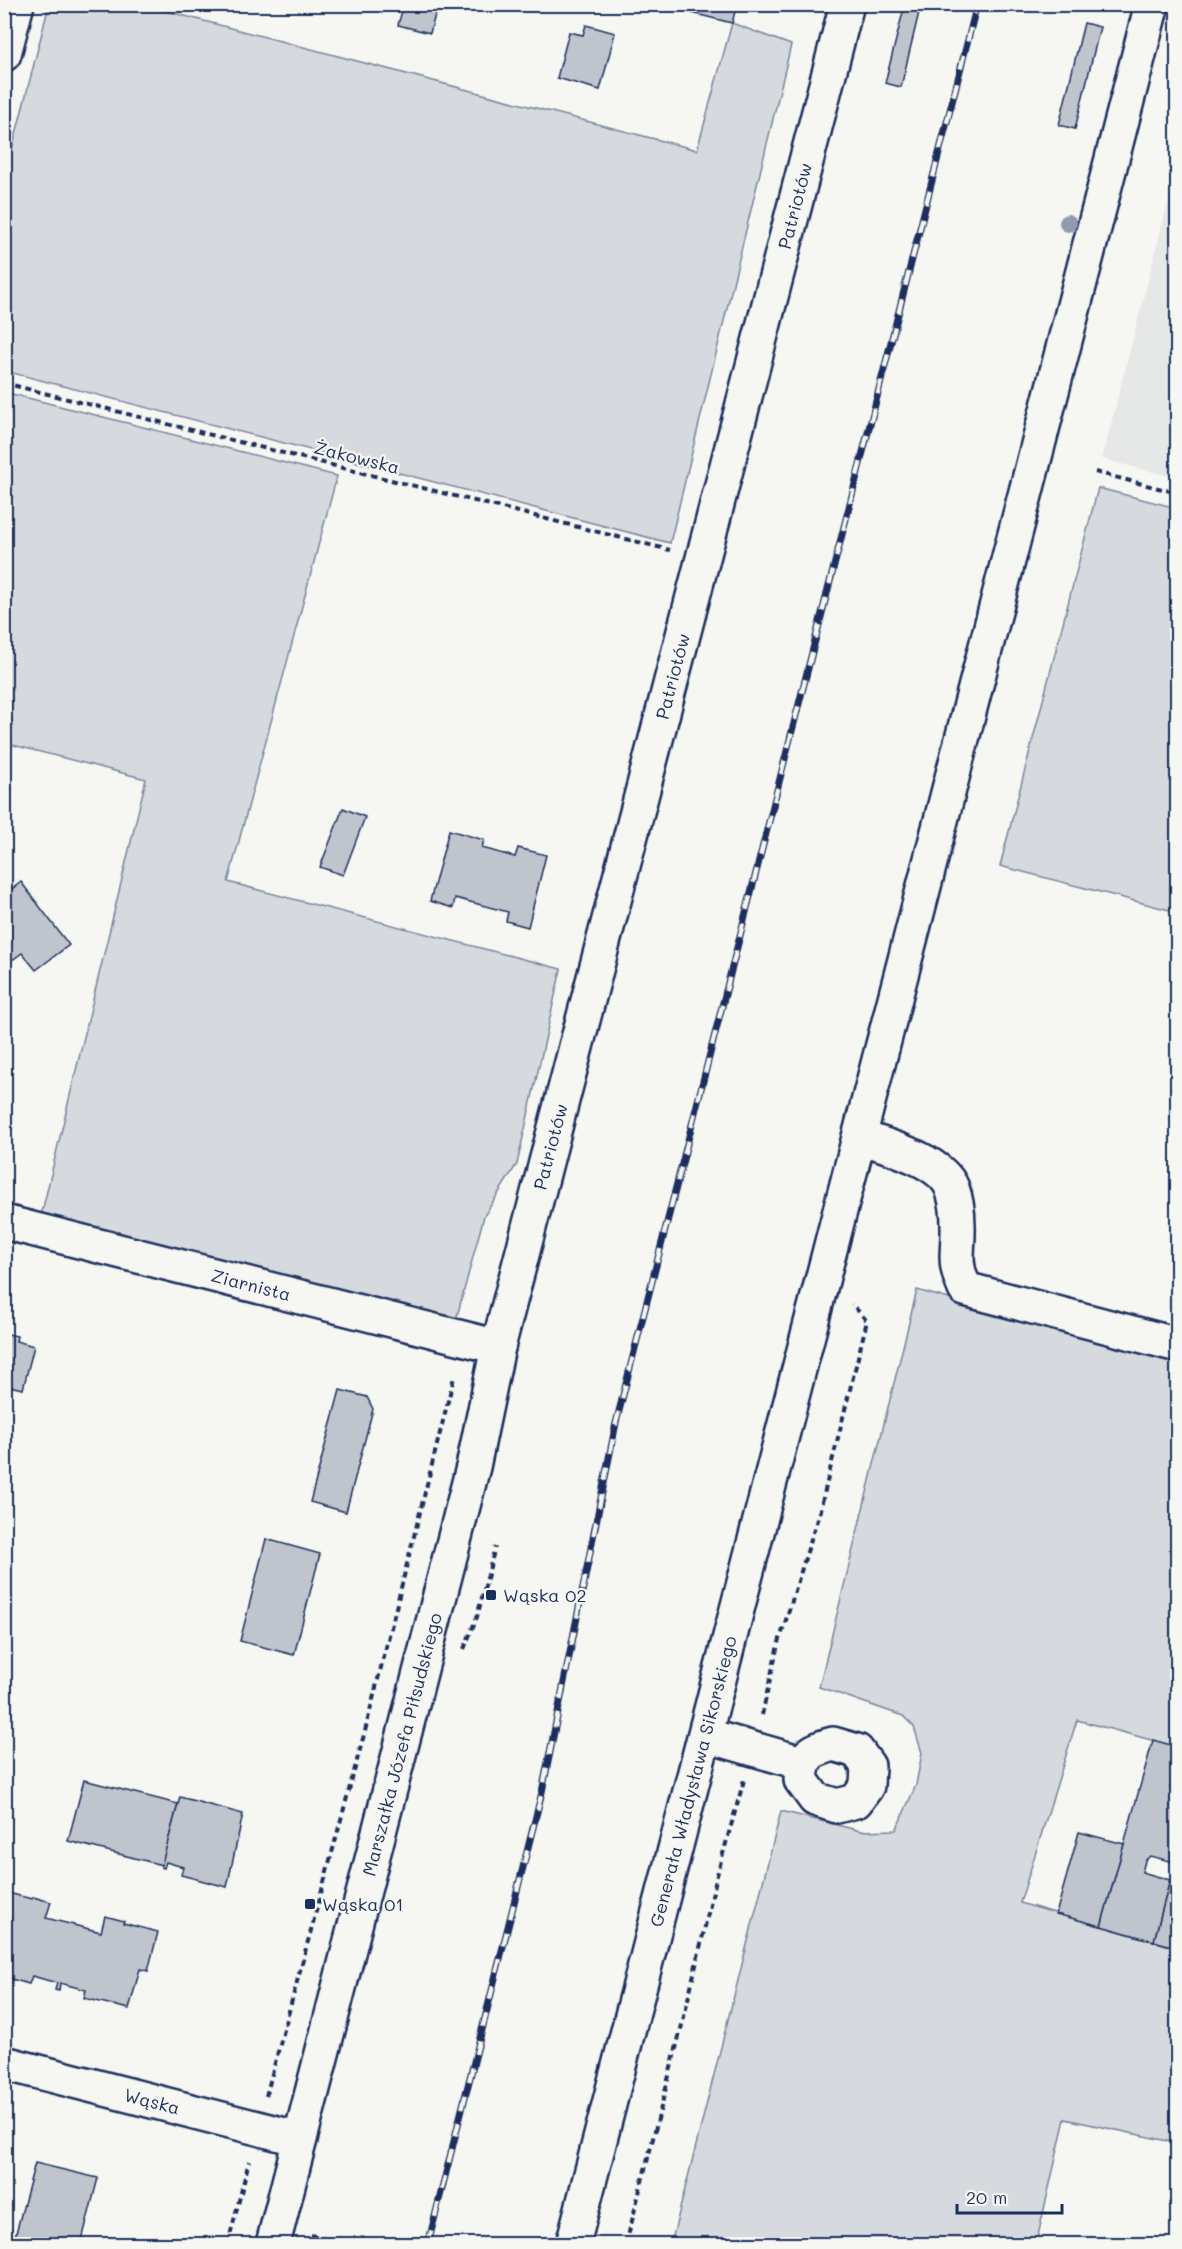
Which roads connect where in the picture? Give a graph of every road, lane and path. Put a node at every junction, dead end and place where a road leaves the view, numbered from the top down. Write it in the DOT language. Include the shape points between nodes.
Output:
graph roads {
  1 [pos="17,4"];
  2 [pos="847,4"];
  3 [pos="1152,4"];
  4 [pos="4,54"];
  5 [pos="4,383"];
  6 [pos="1095,472"];
  7 [pos="1178,493"];
  8 [pos="703,558"];
  9 [pos="860,1137"];
  10 [pos="4,1221"];
  11 [pos="1178,1345"];
  12 [pos="498,1347"];
  13 [pos="454,1377"];
  14 [pos="705,1735"];
  15 [pos="802,1763"];
  16 [pos="4,2063"];
  17 [pos="263,2107"];
  18 [pos="300,2139"];
  19 [pos="250,2154"];
  20 [pos="228,2244"];
  21 [pos="273,2244"];
  22 [pos="573,2244"];
  1 -- 4 [label="main road"];
  2 -- 8 [label="main road, Patriotów"];
  3 -- 9 [label="main road"];
  5 -- 8 [label="path, Żakowska"];
  6 -- 7 [label="path"];
  8 -- 12 [label="main road, Patriotów"];
  9 -- 11 [label="main road" via="915,1155 952,1187 958,1227 956,1270 964,1289"];
  9 -- 14 [label="main road, Generała Władysława Sikorskiego"];
  10 -- 12 [label="main road, Ziarnista"];
  12 -- 18 [label="main road, Marszałka Józefa Piłsudskiego" via="474,1467"];
  13 -- 17 [label="path" via="365,1731"];
  14 -- 15 [label="main road"];
  14 -- 22 [label="main road, Generała Władysława Sikorskiego"];
  16 -- 18 [label="main road, Wąska"];
  18 -- 21 [label="main road, Marszałka Józefa Piłsudskiego"];
  19 -- 20 [label="path"];
}
